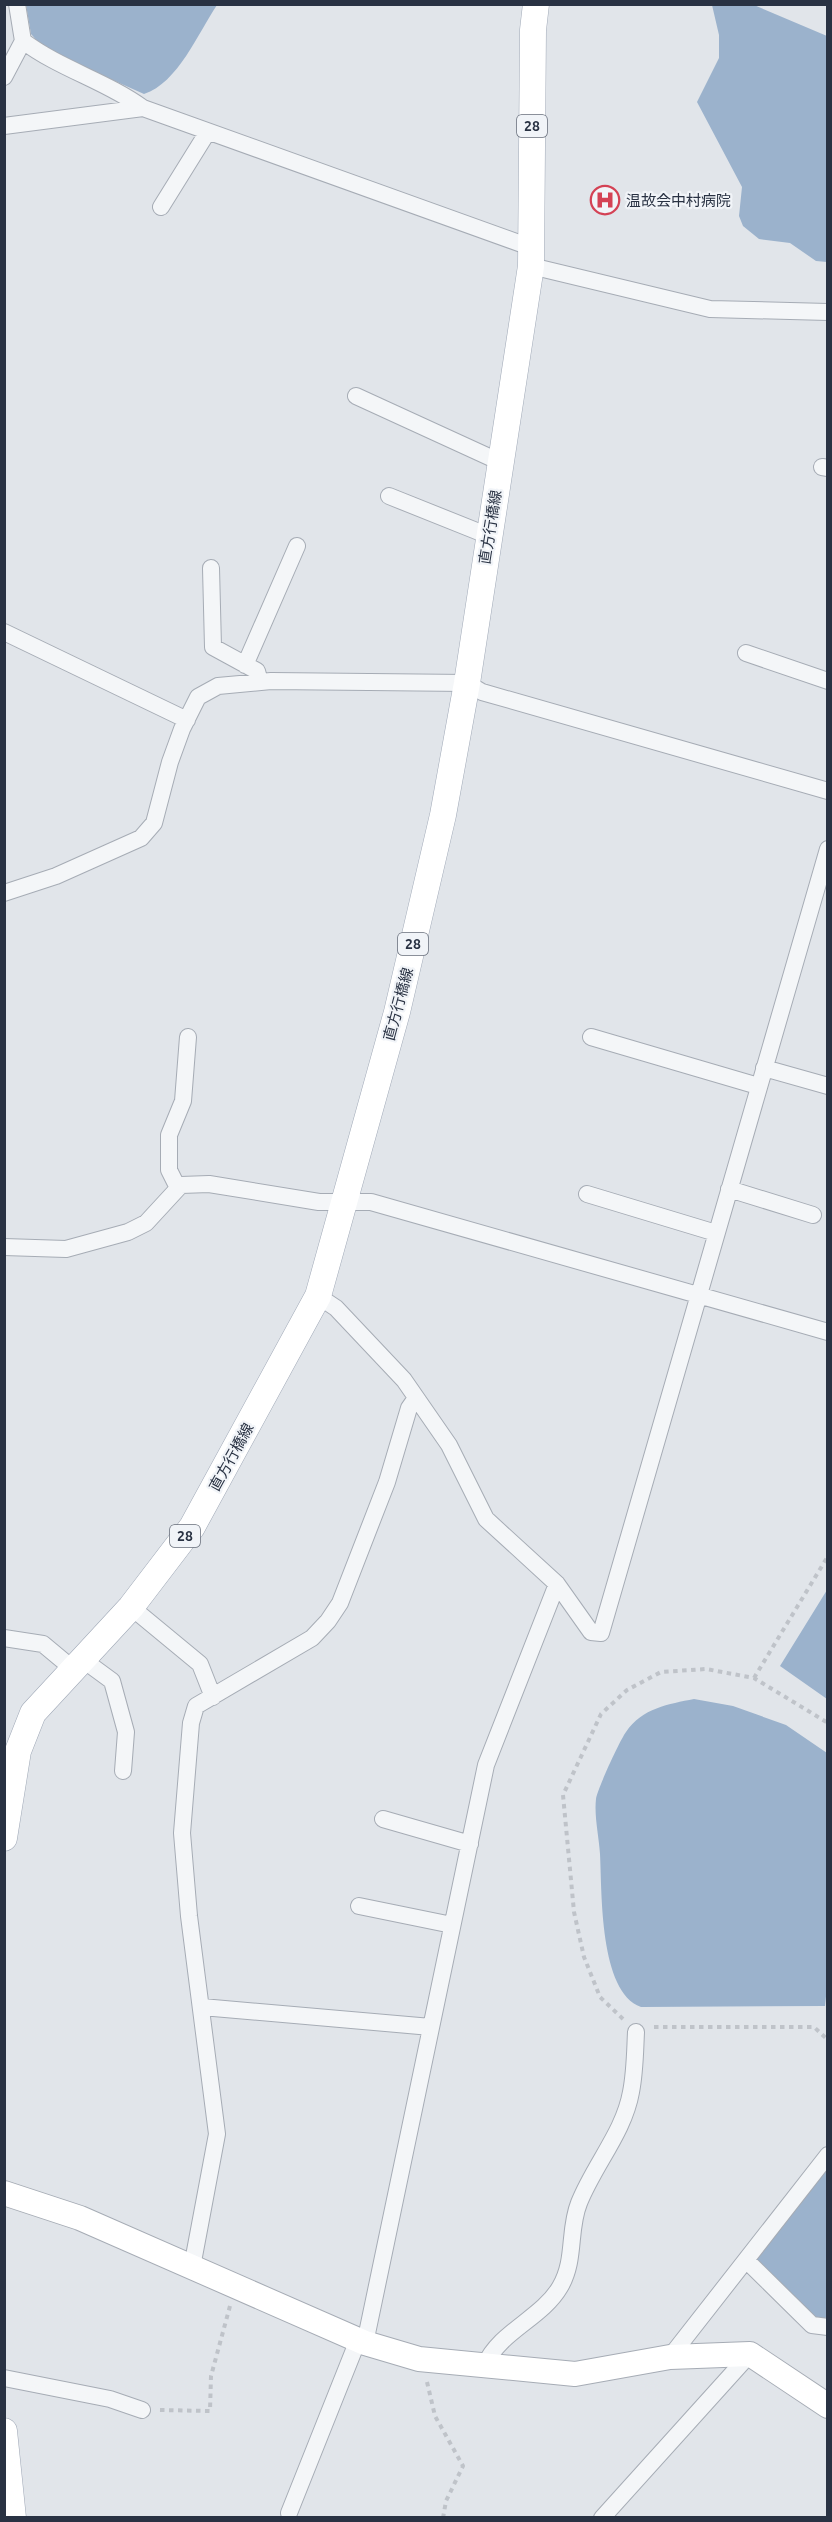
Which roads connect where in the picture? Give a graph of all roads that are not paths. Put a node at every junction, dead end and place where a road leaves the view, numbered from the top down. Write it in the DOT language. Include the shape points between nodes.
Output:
graph roads {
  1 [pos="17,4"];
  2 [pos="536,4"];
  3 [pos="23,41"];
  4 [pos="4,77"];
  5 [pos="143,108"];
  6 [pos="4,126"];
  7 [pos="207,133"];
  8 [pos="161,207"];
  9 [pos="530,257"];
  10 [pos="828,312"];
  11 [pos="356,396"];
  12 [pos="500,462"];
  13 [pos="388,496"];
  14 [pos="489,536"];
  15 [pos="297,546"];
  16 [pos="211,568"];
  17 [pos="4,632"];
  18 [pos="747,653"];
  19 [pos="245,665"];
  20 [pos="828,681"];
  21 [pos="260,682"];
  22 [pos="467,683"];
  23 [pos="187,720"];
  24 [pos="828,791"];
  25 [pos="828,849"];
  26 [pos="4,893"];
  27 [pos="188,1037"];
  28 [pos="591,1037"];
  29 [pos="764,1068"];
  30 [pos="759,1086"];
  31 [pos="828,1086"];
  32 [pos="178,1188"];
  33 [pos="729,1189"];
  34 [pos="587,1194"];
  35 [pos="344,1200"];
  36 [pos="813,1215"];
  37 [pos="716,1233"];
  38 [pos="4,1247"];
  39 [pos="318,1296"];
  40 [pos="698,1296"];
  41 [pos="828,1332"];
  42 [pos="416,1398"];
  43 [pos="557,1584"];
  44 [pos="131,1607"];
  45 [pos="4,1638"];
  46 [pos="78,1664"];
  47 [pos="213,1697"];
  48 [pos="11,1747"];
  49 [pos="123,1770"];
  50 [pos="383,1819"];
  51 [pos="4,1838"];
  52 [pos="470,1844"];
  53 [pos="359,1906"];
  54 [pos="452,1925"];
  55 [pos="201,2007"];
  56 [pos="431,2027"];
  57 [pos="636,2032"];
  58 [pos="828,2155"];
  59 [pos="4,2193"];
  60 [pos="746,2260"];
  61 [pos="192,2267"];
  62 [pos="828,2327"];
  63 [pos="361,2341"];
  64 [pos="750,2354"];
  65 [pos="670,2357"];
  66 [pos="485,2365"];
  67 [pos="4,2378"];
  68 [pos="828,2406"];
  69 [pos="142,2410"];
  70 [pos="4,2431"];
  71 [pos="289,2513"];
  72 [pos="13,2517"];
  73 [pos="602,2517"];
  1 -- 3 [label="street"];
  2 -- 9 [label="main road, 直方行橋線 / 28"];
  3 -- 4 [label="street"];
  3 -- 5 [label="street"];
  5 -- 6 [label="street"];
  5 -- 7 [label="street"];
  7 -- 8 [label="street"];
  7 -- 9 [label="street"];
  9 -- 10 [label="street" via="710,309"];
  9 -- 12 [label="main road, 直方行橋線 / 28"];
  11 -- 12 [label="street"];
  12 -- 14 [label="main road, 直方行橋線 / 28"];
  13 -- 14 [label="street"];
  14 -- 22 [label="main road, 直方行橋線 / 28"];
  15 -- 19 [label="street"];
  16 -- 19 [label="street" via="213,647"];
  17 -- 23 [label="street"];
  18 -- 20 [label="street"];
  19 -- 21 [label="street" via="257,671"];
  21 -- 22 [label="street"];
  21 -- 23 [label="street" via="218,686 198,698"];
  22 -- 24 [label="street" via="482,692"];
  22 -- 35 [label="main road, 直方行橋線 / 28" via="443,815 397,1012"];
  23 -- 26 [label="street" via="170,762 154,823 141,838 56,876"];
  25 -- 29 [label="street"];
  27 -- 32 [label="street" via="183,1101 169,1135 169,1170"];
  28 -- 30 [label="street"];
  29 -- 30 [label="street"];
  29 -- 31 [label="street"];
  30 -- 33 [label="street"];
  32 -- 35 [label="street" via="209,1184 319,1202"];
  32 -- 38 [label="street" via="146,1223 128,1232 66,1249"];
  33 -- 36 [label="street"];
  33 -- 37 [label="street"];
  34 -- 37 [label="street"];
  35 -- 39 [label="main road, 直方行橋線 / 28"];
  35 -- 40 [label="street" via="371,1202"];
  37 -- 40 [label="street"];
  39 -- 42 [label="street" via="336,1308"];
  39 -- 44 [label="main road, 直方行橋線 / 28" via="192,1527"];
  40 -- 41 [label="street"];
  40 -- 43 [label="street" via="601,1633 591,1632"];
  42 -- 43 [label="street" via="449,1444 486,1519"];
  42 -- 47 [label="street" via="408,1408 387,1482 340,1603 328,1621 312,1638"];
  43 -- 52 [label="street" via="486,1765"];
  44 -- 46 [label="main road, 直方行橋線 / 28"];
  44 -- 47 [label="street" via="200,1664"];
  45 -- 46 [label="street" via="43,1644"];
  46 -- 48 [label="main road, 直方行橋線 / 28" via="33,1713"];
  46 -- 49 [label="street" via="112,1682 126,1732"];
  47 -- 55 [label="street" via="196,1706 191,1723 182,1833"];
  48 -- 51 [label="main road, 直方行橋線 / 28"];
  50 -- 52 [label="street"];
  52 -- 54 [label="street"];
  53 -- 54 [label="street"];
  54 -- 56 [label="street"];
  55 -- 56 [label="street"];
  55 -- 61 [label="street" via="217,2134"];
  56 -- 63 [label="street"];
  57 -- 66 [label="street" via="631,2093 617,2130 578,2205 570,2262 560,2287 490,2354"];
  58 -- 60 [label="street"];
  59 -- 61 [label="street" via="80,2218"];
  60 -- 62 [label="street" via="812,2325"];
  60 -- 65 [label="street"];
  61 -- 63 [label="street"];
  63 -- 66 [label="street" via="418,2359"];
  63 -- 71 [label="street"];
  64 -- 65 [label="street"];
  64 -- 68 [label="street"];
  64 -- 73 [label="street"];
  65 -- 66 [label="street" via="575,2374"];
  67 -- 69 [label="street" via="110,2399"];
  70 -- 72 [label="main road"];
}
